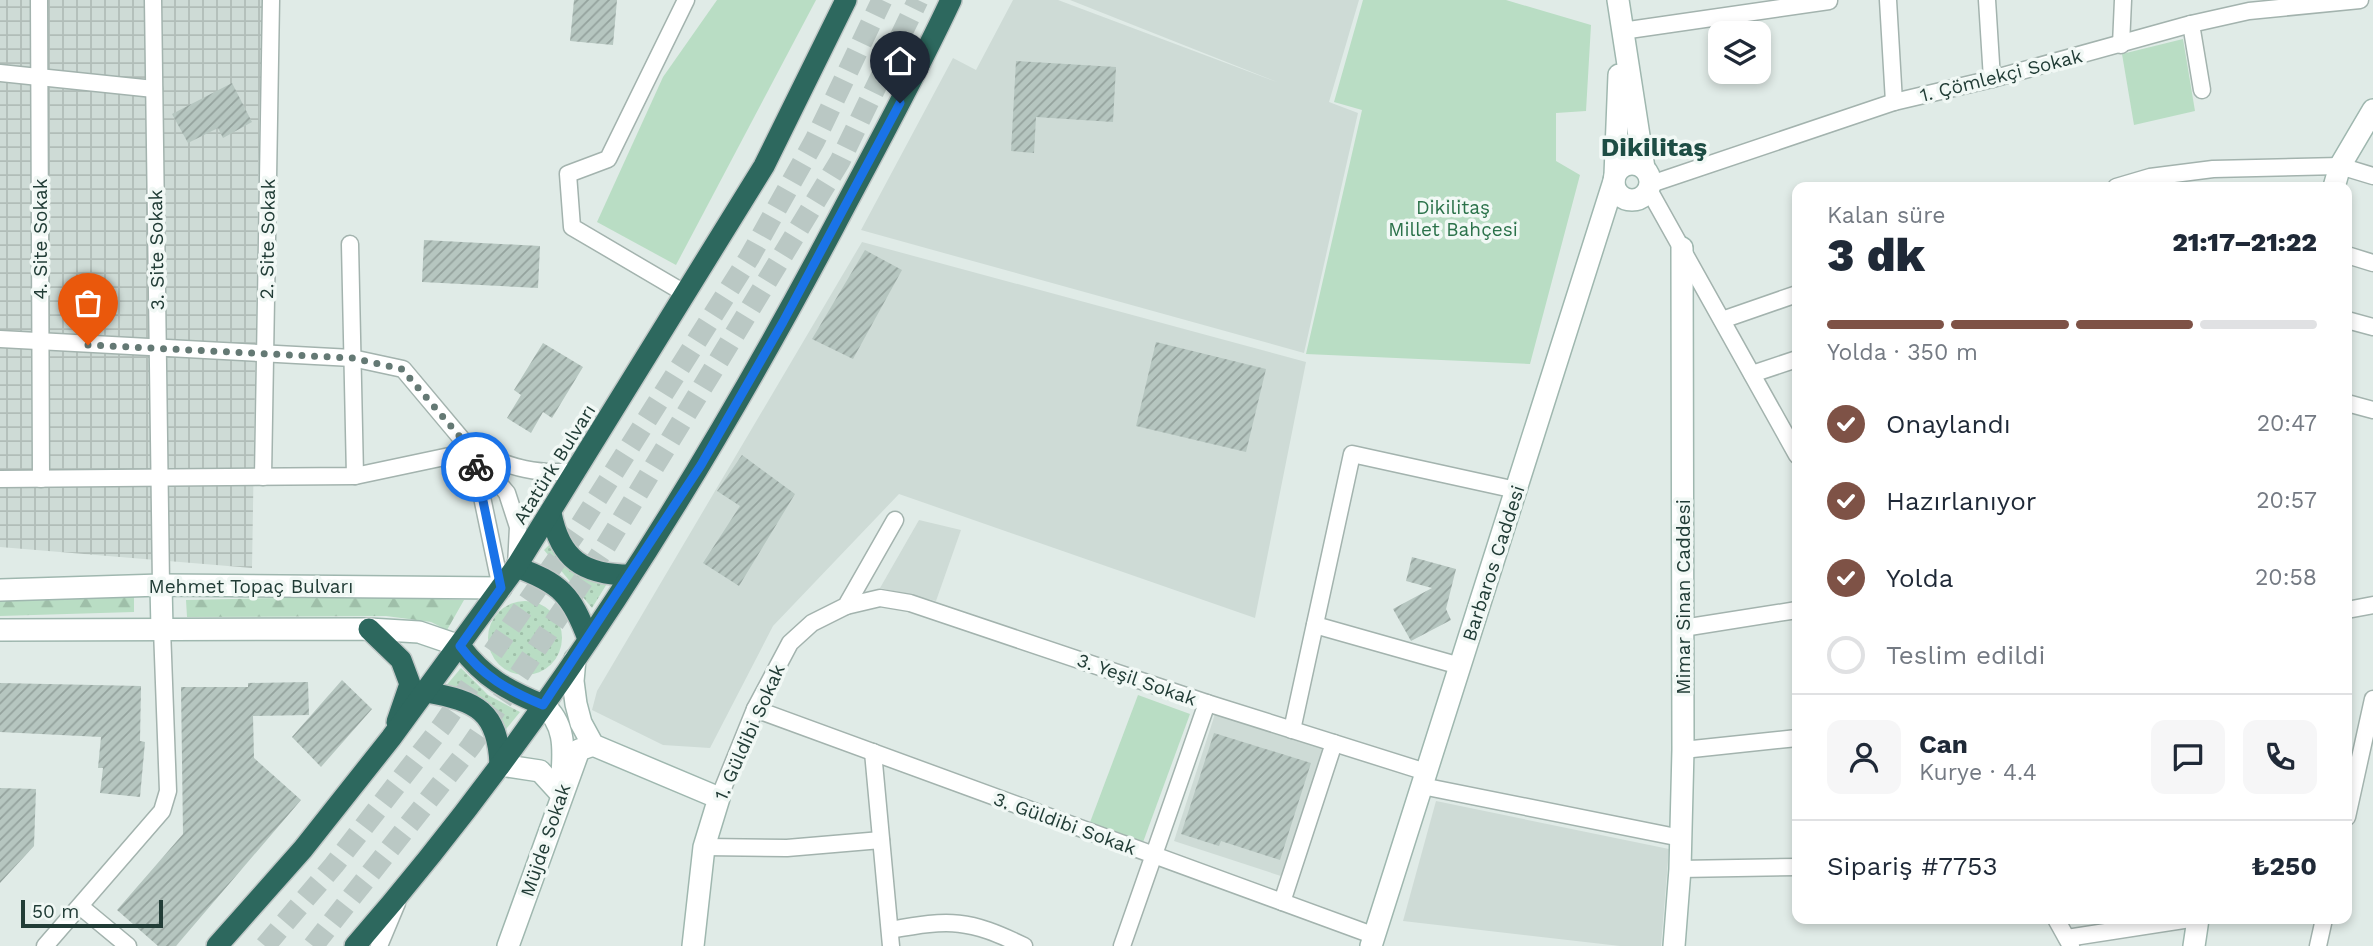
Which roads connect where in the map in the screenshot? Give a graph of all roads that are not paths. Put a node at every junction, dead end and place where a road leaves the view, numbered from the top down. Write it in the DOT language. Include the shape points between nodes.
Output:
graph roads {
  1 [pos="39,0"];
  2 [pos="153,0"];
  3 [pos="271,0"];
  4 [pos="685,0"];
  5 [pos="846,0"];
  6 [pos="951,0"];
  7 [pos="1618,0"];
  8 [pos="1888,0"];
  9 [pos="1987,0"];
  10 [pos="2123,0"];
  11 [pos="2360,0"];
  12 [pos="1829,1"];
  13 [pos="2249,6"];
  14 [pos="2191,24"];
  15 [pos="1622,31"];
  16 [pos="2122,45"];
  17 [pos="0,73"];
  18 [pos="40,76"];
  19 [pos="1992,79"];
  20 [pos="154,89"];
  21 [pos="2202,90"];
  22 [pos="1894,102"];
  23 [pos="2373,110"];
  24 [pos="2340,166"];
  25 [pos="2373,176"];
  26 [pos="1614,178"];
  27 [pos="1648,180"];
  28 [pos="2133,182"];
  29 [pos="2335,182"];
  30 [pos="349,244"];
  31 [pos="1682,248"];
  32 [pos="2352,257"];
  33 [pos="2373,263"];
  34 [pos="686,294"];
  35 [pos="1792,296"];
  36 [pos="1722,320"];
  37 [pos="2352,321"];
  38 [pos="2373,327"];
  39 [pos="0,339"];
  40 [pos="41,342"];
  41 [pos="158,349"];
  42 [pos="265,352"];
  43 [pos="352,358"];
  44 [pos="1792,361"];
  45 [pos="1752,374"];
  46 [pos="2352,404"];
  47 [pos="2373,410"];
  48 [pos="1792,446"];
  49 [pos="473,452"];
  50 [pos="578,471"];
  51 [pos="263,477"];
  52 [pos="355,477"];
  53 [pos="160,478"];
  54 [pos="0,479"];
  55 [pos="41,479"];
  56 [pos="1516,490"];
  57 [pos="551,513"];
  58 [pos="895,520"];
  59 [pos="516,567"];
  60 [pos="631,575"];
  61 [pos="161,585"];
  62 [pos="501,588"];
  63 [pos="0,590"];
  64 [pos="2373,605"];
  65 [pos="846,606"];
  66 [pos="2352,609"];
  67 [pos="1792,612"];
  68 [pos="1315,625"];
  69 [pos="1683,628"];
  70 [pos="0,629"];
  71 [pos="162,629"];
  72 [pos="369,629"];
  73 [pos="588,639"];
  74 [pos="460,646"];
  75 [pos="575,659"];
  76 [pos="1460,666"];
  77 [pos="426,692"];
  78 [pos="1207,704"];
  79 [pos="543,705"];
  80 [pos="755,709"];
  81 [pos="2372,709"];
  82 [pos="1292,730"];
  83 [pos="391,738"];
  84 [pos="1792,739"];
  85 [pos="1334,743"];
  86 [pos="593,745"];
  87 [pos="1683,750"];
  88 [pos="873,752"];
  89 [pos="500,765"];
  90 [pos="1424,779"];
  91 [pos="561,794"];
  92 [pos="2352,795"];
  93 [pos="719,798"];
  94 [pos="1681,838"];
  95 [pos="881,840"];
  96 [pos="704,846"];
  97 [pos="1154,855"];
  98 [pos="1792,867"];
  99 [pos="1680,869"];
  100 [pos="401,894"];
  101 [pos="1282,902"];
  102 [pos="81,908"];
  103 [pos="2059,924"];
  104 [pos="2164,924"];
  105 [pos="2197,924"];
  106 [pos="2323,924"];
  107 [pos="891,938"];
  108 [pos="1373,941"];
  109 [pos="2069,942"];
  110 [pos="45,946"];
  111 [pos="128,946"];
  112 [pos="216,946"];
  113 [pos="355,946"];
  114 [pos="379,946"];
  115 [pos="508,946"];
  116 [pos="693,946"];
  117 [pos="1024,946"];
  118 [pos="1122,946"];
  119 [pos="1674,946"];
  120 [pos="2194,946"];
  121 [pos="2318,946"];
  1 -- 18 [label="street, 4. Site Sokak"];
  2 -- 20 [label="street, 3. Site Sokak"];
  3 -- 42 [label="street, 2. Site Sokak"];
  4 -- 34 [label="street" via="608,159 568,174 572,227"];
  5 -- 34 [label="highway, Atatürk Bulvarı" via="764,166"];
  6 -- 60 [label="highway" via="783,322"];
  7 -- 15 [label="street"];
  8 -- 22 [label="street"];
  9 -- 19 [label="street"];
  10 -- 16 [label="street"];
  11 -- 13 [label="street, 1. Çömlekçi Sokak"];
  12 -- 15 [label="street"];
  13 -- 14 [label="street, 1. Çömlekçi Sokak"];
  14 -- 16 [label="street, 1. Çömlekçi Sokak"];
  14 -- 21 [label="street"];
  15 -- 26 [label="street, Barbaros Caddesi"];
  15 -- 27 [label="street"];
  16 -- 19 [label="street, 1. Çömlekçi Sokak"];
  17 -- 18 [label="street"];
  18 -- 20 [label="street"];
  18 -- 40 [label="street, 4. Site Sokak"];
  19 -- 22 [label="street, 1. Çömlekçi Sokak"];
  20 -- 41 [label="street, 3. Site Sokak"];
  22 -- 27 [label="street, 1. Çömlekçi Sokak"];
  23 -- 24 [label="street"];
  24 -- 25 [label="street"];
  24 -- 28 [label="street" via="2213,169"];
  24 -- 29 [label="street"];
  26 -- 27 [label="street" via="1628,164"];
  26 -- 27 [label="street" via="1618,194 1631,201 1639,200"];
  26 -- 56 [label="street, Barbaros Caddesi"];
  27 -- 31 [label="street"];
  30 -- 43 [label="street"];
  31 -- 36 [label="street"];
  31 -- 69 [label="street, Mimar Sinan Caddesi"];
  32 -- 33 [label="street"];
  34 -- 50 [label="highway, Atatürk Bulvarı"];
  35 -- 36 [label="street"];
  36 -- 45 [label="street"];
  37 -- 38 [label="street"];
  39 -- 40 [label="street"];
  40 -- 41 [label="street"];
  40 -- 55 [label="street, 4. Site Sokak"];
  41 -- 42 [label="street"];
  41 -- 53 [label="street, 3. Site Sokak"];
  42 -- 43 [label="street"];
  42 -- 51 [label="street, 2. Site Sokak"];
  43 -- 49 [label="street" via="402,369"];
  43 -- 52 [label="street"];
  44 -- 45 [label="street"];
  45 -- 48 [label="street"];
  46 -- 47 [label="street"];
  49 -- 50 [label="street" via="517,470 543,474"];
  49 -- 52 [label="street"];
  49 -- 59 [label="street" via="506,493 518,527"];
  49 -- 62 [label="street"];
  50 -- 57 [label="highway, Atatürk Bulvarı"];
  51 -- 52 [label="street"];
  51 -- 53 [label="street"];
  53 -- 55 [label="street"];
  53 -- 61 [label="street, 3. Site Sokak"];
  54 -- 55 [label="street"];
  56 -- 68 [label="street" via="1352,454"];
  56 -- 76 [label="street, Barbaros Caddesi"];
  57 -- 59 [label="highway, Atatürk Bulvarı"];
  57 -- 60 [label="highway" via="556,540 579,564"];
  58 -- 65 [label="street"];
  59 -- 62 [label="highway, Atatürk Bulvarı"];
  59 -- 73 [label="highway" via="563,590"];
  60 -- 73 [label="highway"];
  61 -- 62 [label="street, Mehmet Topaç Bulvarı"];
  61 -- 63 [label="street, Mehmet Topaç Bulvarı"];
  61 -- 71 [label="street"];
  62 -- 74 [label="highway, Atatürk Bulvarı"];
  64 -- 66 [label="street"];
  65 -- 78 [label="street, 3. Yeşil Sokak" via="880,598 910,603"];
  65 -- 80 [label="street, 1. Güldibi Sokak" via="813,622 790,642"];
  67 -- 69 [label="street"];
  68 -- 76 [label="street"];
  68 -- 82 [label="street"];
  69 -- 87 [label="street, Mimar Sinan Caddesi"];
  70 -- 71 [label="street"];
  71 -- 72 [label="street"];
  71 -- 102 [label="street" via="168,791 162,811"];
  72 -- 74 [label="street" via="419,632"];
  72 -- 83 [label="highway" via="401,660 410,684"];
  73 -- 75 [label="highway"];
  74 -- 77 [label="highway, Atatürk Bulvarı"];
  74 -- 79 [label="highway" via="477,668 499,684"];
  75 -- 79 [label="highway"];
  75 -- 86 [label="street" via="576,704"];
  76 -- 90 [label="street, Barbaros Caddesi"];
  77 -- 83 [label="highway, Atatürk Bulvarı"];
  77 -- 89 [label="highway" via="452,696 482,710 493,723"];
  78 -- 82 [label="street, 3. Yeşil Sokak"];
  78 -- 97 [label="street"];
  79 -- 89 [label="highway"];
  79 -- 91 [label="street" via="554,714 564,740"];
  80 -- 88 [label="street, 3. Güldibi Sokak"];
  80 -- 93 [label="street, 1. Güldibi Sokak"];
  81 -- 92 [label="street"];
  82 -- 85 [label="street, 3. Yeşil Sokak"];
  83 -- 112 [label="highway, Atatürk Bulvarı" via="303,849"];
  84 -- 87 [label="street"];
  85 -- 90 [label="street, 3. Yeşil Sokak"];
  85 -- 101 [label="street"];
  86 -- 91 [label="street, Müjde Sokak" via="579,750"];
  86 -- 93 [label="street"];
  87 -- 94 [label="street, Mimar Sinan Caddesi"];
  88 -- 95 [label="street"];
  88 -- 97 [label="street, 3. Güldibi Sokak"];
  89 -- 91 [label="street" via="540,771"];
  89 -- 100 [label="highway"];
  90 -- 94 [label="street, 3. Yeşil Sokak"];
  90 -- 108 [label="street, Barbaros Caddesi"];
  91 -- 115 [label="street, Müjde Sokak"];
  93 -- 96 [label="street, 1. Güldibi Sokak"];
  94 -- 99 [label="street, Mimar Sinan Caddesi"];
  95 -- 96 [label="street" via="786,848"];
  95 -- 107 [label="street"];
  96 -- 116 [label="street, 1. Güldibi Sokak"];
  97 -- 101 [label="street, 3. Güldibi Sokak"];
  97 -- 118 [label="street"];
  98 -- 99 [label="street"];
  99 -- 119 [label="street, Mimar Sinan Caddesi"];
  100 -- 113 [label="highway"];
  100 -- 114 [label="street"];
  101 -- 108 [label="street, 3. Güldibi Sokak"];
  102 -- 110 [label="street"];
  102 -- 111 [label="street"];
  103 -- 109 [label="street"];
  104 -- 109 [label="street"];
  105 -- 120 [label="street"];
  106 -- 121 [label="street"];
  107 -- 117 [label="street" via="927,923 966,922"];
}
